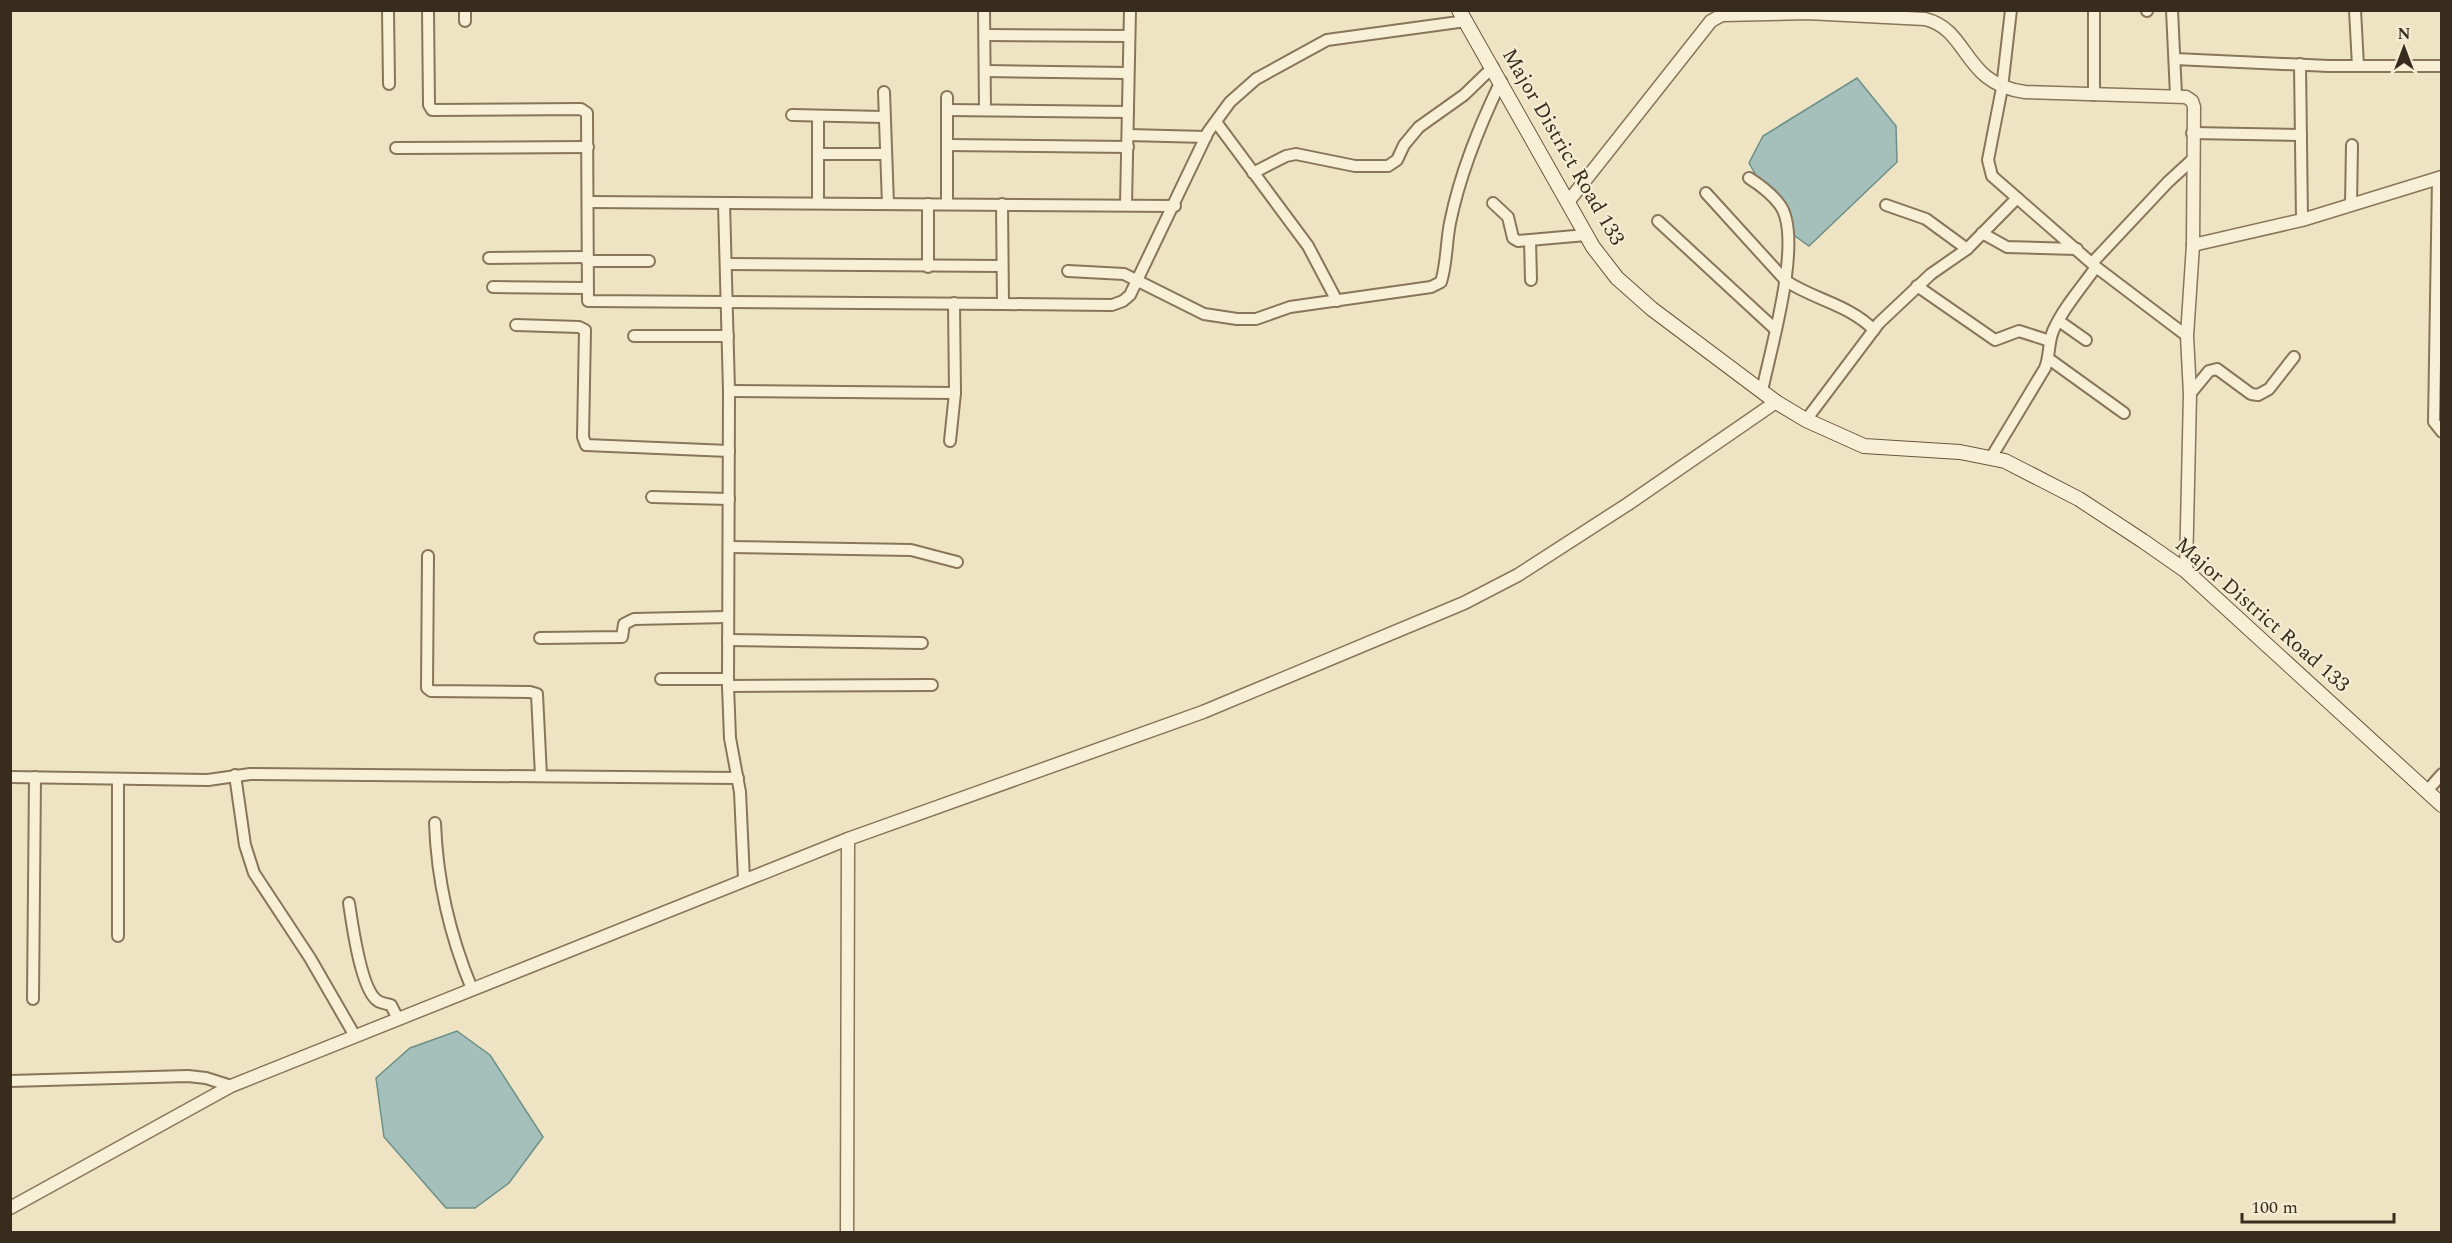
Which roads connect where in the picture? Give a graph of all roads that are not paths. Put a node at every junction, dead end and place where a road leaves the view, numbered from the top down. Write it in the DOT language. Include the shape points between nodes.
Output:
graph roads {
  1 [pos="388,10"];
  2 [pos="428,10"];
  3 [pos="984,10"];
  4 [pos="1130,10"];
  5 [pos="2011,10"];
  6 [pos="2094,10"];
  7 [pos="2172,10"];
  8 [pos="2355,10"];
  9 [pos="1462,16"];
  10 [pos="985,35"];
  11 [pos="1129,36"];
  12 [pos="2175,59"];
  13 [pos="2300,64"];
  14 [pos="2358,66"];
  15 [pos="2442,66"];
  16 [pos="1493,67"];
  17 [pos="985,71"];
  18 [pos="1128,73"];
  19 [pos="1501,81"];
  20 [pos="389,84"];
  21 [pos="2002,88"];
  22 [pos="884,92"];
  23 [pos="2094,95"];
  24 [pos="2176,95"];
  25 [pos="947,97"];
  26 [pos="947,110"];
  27 [pos="985,110"];
  28 [pos="1128,112"];
  29 [pos="792,115"];
  30 [pos="818,116"];
  31 [pos="884,117"];
  32 [pos="1215,122"];
  33 [pos="2192,133"];
  34 [pos="1128,135"];
  35 [pos="2301,135"];
  36 [pos="1206,137"];
  37 [pos="947,145"];
  38 [pos="2352,145"];
  39 [pos="588,147"];
  40 [pos="1128,147"];
  41 [pos="396,148"];
  42 [pos="819,154"];
  43 [pos="886,154"];
  44 [pos="2192,160"];
  45 [pos="1252,173"];
  46 [pos="1749,178"];
  47 [pos="2440,178"];
  48 [pos="1706,193"];
  49 [pos="2017,198"];
  50 [pos="588,202"];
  51 [pos="1568,202"];
  52 [pos="724,203"];
  53 [pos="818,203"];
  54 [pos="1493,203"];
  55 [pos="888,204"];
  56 [pos="927,204"];
  57 [pos="947,204"];
  58 [pos="1002,204"];
  59 [pos="1126,205"];
  60 [pos="1886,205"];
  61 [pos="1174,206"];
  62 [pos="2351,206"];
  63 [pos="2302,220"];
  64 [pos="1658,221"];
  65 [pos="1982,233"];
  66 [pos="1586,235"];
  67 [pos="1530,240"];
  68 [pos="2193,245"];
  69 [pos="1967,249"];
  70 [pos="2077,249"];
  71 [pos="489,258"];
  72 [pos="587,259"];
  73 [pos="650,261"];
  74 [pos="726,264"];
  75 [pos="2094,265"];
  76 [pos="1002,266"];
  77 [pos="928,267"];
  78 [pos="1068,271"];
  79 [pos="1137,280"];
  80 [pos="1531,280"];
  81 [pos="1786,281"];
  82 [pos="1917,286"];
  83 [pos="493,287"];
  84 [pos="586,288"];
  85 [pos="1337,301"];
  86 [pos="727,303"];
  87 [pos="954,303"];
  88 [pos="1003,304"];
  89 [pos="2059,321"];
  90 [pos="516,325"];
  91 [pos="1775,329"];
  92 [pos="1874,330"];
  93 [pos="634,336"];
  94 [pos="728,336"];
  95 [pos="2187,336"];
  96 [pos="2086,340"];
  97 [pos="2049,341"];
  98 [pos="2294,357"];
  99 [pos="2049,359"];
  100 [pos="729,391"];
  101 [pos="1762,391"];
  102 [pos="955,393"];
  103 [pos="2190,394"];
  104 [pos="1776,402"];
  105 [pos="2124,413"];
  106 [pos="1806,420"];
  107 [pos="2442,432"];
  108 [pos="950,441"];
  109 [pos="729,451"];
  110 [pos="1992,456"];
  111 [pos="652,497"];
  112 [pos="729,499"];
  113 [pos="729,547"];
  114 [pos="428,556"];
  115 [pos="957,562"];
  116 [pos="2186,571"];
  117 [pos="728,617"];
  118 [pos="540,638"];
  119 [pos="728,640"];
  120 [pos="922,643"];
  121 [pos="661,679"];
  122 [pos="728,682"];
  123 [pos="932,685"];
  124 [pos="2442,774"];
  125 [pos="235,775"];
  126 [pos="541,776"];
  127 [pos="10,777"];
  128 [pos="35,777"];
  129 [pos="738,778"];
  130 [pos="118,779"];
  131 [pos="2427,791"];
  132 [pos="2442,805"];
  133 [pos="435,822"];
  134 [pos="848,839"];
  135 [pos="744,879"];
  136 [pos="349,903"];
  137 [pos="118,936"];
  138 [pos="472,989"];
  139 [pos="33,999"];
  140 [pos="398,1019"];
  141 [pos="355,1036"];
  142 [pos="10,1081"];
  143 [pos="231,1086"];
  144 [pos="10,1208"];
  145 [pos="847,1233"];
  1 -- 20 [label="street"];
  2 -- 39 [label="street" via="429,108 581,109 587,113"];
  3 -- 10 [label="street"];
  4 -- 11 [label="street"];
  5 -- 21 [label="street"];
  6 -- 23 [label="street"];
  7 -- 12 [label="street"];
  8 -- 14 [label="street"];
  9 -- 16 [label="main road, Major District Road 133"];
  9 -- 32 [label="street" via="1327,40 1256,79"];
  10 -- 11 [label="street"];
  10 -- 17 [label="street"];
  11 -- 18 [label="street"];
  12 -- 13 [label="street"];
  12 -- 24 [label="street"];
  13 -- 14 [label="street"];
  13 -- 35 [label="street"];
  14 -- 15 [label="street"];
  16 -- 19 [label="main road, Major District Road 133"];
  16 -- 45 [label="street" via="1464,95 1419,127 1397,160 1388,166 1355,166 1296,154"];
  17 -- 18 [label="street"];
  17 -- 27 [label="street"];
  18 -- 28 [label="street"];
  19 -- 51 [label="main road, Major District Road 133"];
  19 -- 85 [label="street" via="1473,140 1459,185 1440,282 1431,287"];
  21 -- 23 [label="street"];
  21 -- 49 [label="street" via="1989,169"];
  21 -- 51 [label="street" via="1988,80 1937,21 1807,13 1722,15 1704,29"];
  22 -- 31 [label="street"];
  23 -- 24 [label="street"];
  24 -- 33 [label="street" via="2192,101"];
  25 -- 26 [label="street"];
  26 -- 27 [label="street"];
  26 -- 37 [label="street"];
  27 -- 28 [label="street"];
  28 -- 34 [label="street"];
  29 -- 30 [label="street"];
  30 -- 31 [label="street"];
  30 -- 42 [label="street"];
  31 -- 43 [label="street"];
  32 -- 36 [label="street"];
  32 -- 45 [label="street"];
  33 -- 35 [label="street"];
  33 -- 44 [label="street"];
  34 -- 36 [label="street"];
  34 -- 40 [label="street"];
  35 -- 63 [label="street"];
  36 -- 61 [label="street"];
  37 -- 40 [label="street"];
  37 -- 57 [label="street"];
  38 -- 62 [label="street"];
  39 -- 41 [label="street"];
  39 -- 50 [label="street"];
  40 -- 59 [label="street"];
  42 -- 43 [label="street"];
  42 -- 53 [label="street"];
  43 -- 55 [label="street"];
  44 -- 68 [label="street"];
  44 -- 75 [label="street"];
  45 -- 85 [label="street" via="1308,246"];
  46 -- 81 [label="street" via="1775,199 1785,216"];
  47 -- 62 [label="street"];
  47 -- 107 [label="street" via="2434,422"];
  48 -- 81 [label="street"];
  49 -- 65 [label="street"];
  49 -- 70 [label="street"];
  50 -- 52 [label="street"];
  50 -- 72 [label="street"];
  51 -- 66 [label="main road, Major District Road 133"];
  52 -- 53 [label="street"];
  52 -- 74 [label="street"];
  53 -- 55 [label="street"];
  54 -- 67 [label="street" via="1508,217 1513,238"];
  55 -- 56 [label="street"];
  56 -- 57 [label="street"];
  56 -- 77 [label="street"];
  57 -- 58 [label="street"];
  58 -- 59 [label="street"];
  58 -- 76 [label="street"];
  59 -- 61 [label="street"];
  60 -- 69 [label="street" via="1926,219"];
  61 -- 79 [label="street"];
  62 -- 63 [label="street"];
  63 -- 68 [label="street"];
  64 -- 91 [label="street"];
  65 -- 69 [label="street"];
  65 -- 70 [label="street" via="2007,247"];
  66 -- 67 [label="street"];
  66 -- 101 [label="main road, Major District Road 133" via="1600,257 1637,296"];
  67 -- 80 [label="street"];
  68 -- 95 [label="street"];
  69 -- 82 [label="street"];
  70 -- 75 [label="street"];
  71 -- 72 [label="street"];
  72 -- 73 [label="street"];
  72 -- 84 [label="street"];
  74 -- 77 [label="street"];
  74 -- 86 [label="street"];
  75 -- 89 [label="street"];
  75 -- 95 [label="street"];
  76 -- 77 [label="street"];
  76 -- 88 [label="street"];
  78 -- 79 [label="street" via="1116,272"];
  79 -- 85 [label="street" via="1204,315 1256,318 1290,307"];
  79 -- 88 [label="street" via="1130,295 1112,305"];
  81 -- 91 [label="street"];
  81 -- 92 [label="street" via="1849,310"];
  82 -- 92 [label="street"];
  82 -- 97 [label="street" via="1995,340 2019,331"];
  83 -- 84 [label="street"];
  84 -- 86 [label="street" via="586,299 591,302"];
  86 -- 87 [label="street"];
  86 -- 94 [label="street"];
  87 -- 88 [label="street"];
  87 -- 102 [label="street"];
  89 -- 96 [label="street"];
  89 -- 97 [label="street"];
  90 -- 109 [label="street" via="585,330 586,444"];
  91 -- 101 [label="street"];
  92 -- 106 [label="street"];
  93 -- 94 [label="street"];
  94 -- 100 [label="street"];
  95 -- 103 [label="street"];
  97 -- 99 [label="street"];
  98 -- 103 [label="street" via="2270,388 2258,395 2217,369 2210,371"];
  99 -- 105 [label="street"];
  99 -- 110 [label="street"];
  100 -- 102 [label="street"];
  100 -- 109 [label="street"];
  101 -- 104 [label="main road, Major District Road 133"];
  102 -- 108 [label="street"];
  103 -- 116 [label="street"];
  104 -- 106 [label="main road, Major District Road 133"];
  104 -- 134 [label="street" via="1518,575 1464,603 1203,712"];
  106 -- 110 [label="main road, Major District Road 133" via="1864,446"];
  109 -- 112 [label="street"];
  110 -- 116 [label="main road, Major District Road 133" via="2079,499"];
  111 -- 112 [label="street"];
  112 -- 113 [label="street"];
  113 -- 115 [label="street" via="910,550"];
  113 -- 117 [label="street"];
  114 -- 126 [label="street" via="427,688 431,692 537,694"];
  116 -- 131 [label="main road, Major District Road 133"];
  117 -- 118 [label="street" via="634,619 624,624 621,637"];
  117 -- 119 [label="street"];
  119 -- 120 [label="street"];
  119 -- 122 [label="street"];
  121 -- 122 [label="street"];
  122 -- 123 [label="street"];
  122 -- 129 [label="street" via="730,738"];
  124 -- 131 [label="street"];
  125 -- 126 [label="street"];
  125 -- 130 [label="street" via="208,780"];
  125 -- 141 [label="street" via="245,845 254,873"];
  126 -- 129 [label="street"];
  127 -- 128 [label="street"];
  128 -- 130 [label="street"];
  128 -- 139 [label="street"];
  129 -- 135 [label="street"];
  130 -- 137 [label="street"];
  131 -- 132 [label="main road, Major District Road 133"];
  133 -- 138 [label="street" via="439,870 453,940"];
  134 -- 135 [label="street"];
  134 -- 145 [label="street"];
  135 -- 138 [label="street"];
  136 -- 140 [label="street" via="358,959 372,993 377,1001 391,1005"];
  138 -- 140 [label="street"];
  140 -- 141 [label="street"];
  141 -- 143 [label="street"];
  142 -- 143 [label="street" via="188,1076"];
  143 -- 144 [label="street"];
}
